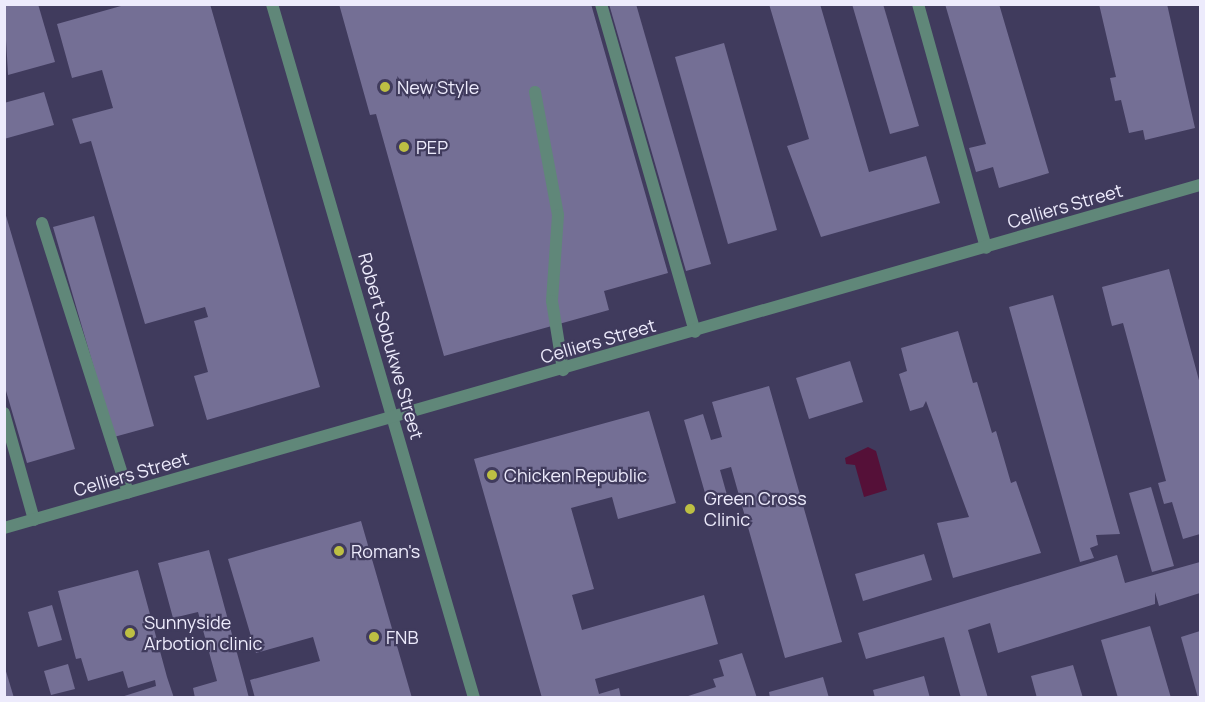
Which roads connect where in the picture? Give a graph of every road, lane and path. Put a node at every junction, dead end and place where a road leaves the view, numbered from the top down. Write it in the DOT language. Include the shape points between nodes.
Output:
graph roads {
  1 [pos="272,4"];
  2 [pos="601,4"];
  3 [pos="918,4"];
  4 [pos="535,92"];
  5 [pos="1200,185"];
  6 [pos="42,223"];
  7 [pos="986,248"];
  8 [pos="695,332"];
  9 [pos="563,370"];
  10 [pos="4,414"];
  11 [pos="394,419"];
  12 [pos="128,493"];
  13 [pos="34,520"];
  14 [pos="4,528"];
  15 [pos="474,698"];
  1 -- 11 [label="street, Robert Sobukwe Street"];
  2 -- 8 [label="street"];
  3 -- 7 [label="street"];
  4 -- 9 [label="street" via="558,215 552,301"];
  5 -- 7 [label="street, Celliers Street"];
  6 -- 12 [label="street"];
  7 -- 8 [label="street, Celliers Street"];
  8 -- 9 [label="street, Celliers Street"];
  9 -- 11 [label="street, Celliers Street"];
  10 -- 13 [label="street"];
  11 -- 12 [label="street, Celliers Street"];
  11 -- 15 [label="street, Robert Sobukwe Street"];
  12 -- 13 [label="street, Celliers Street"];
  13 -- 14 [label="street, Celliers Street"];
}
